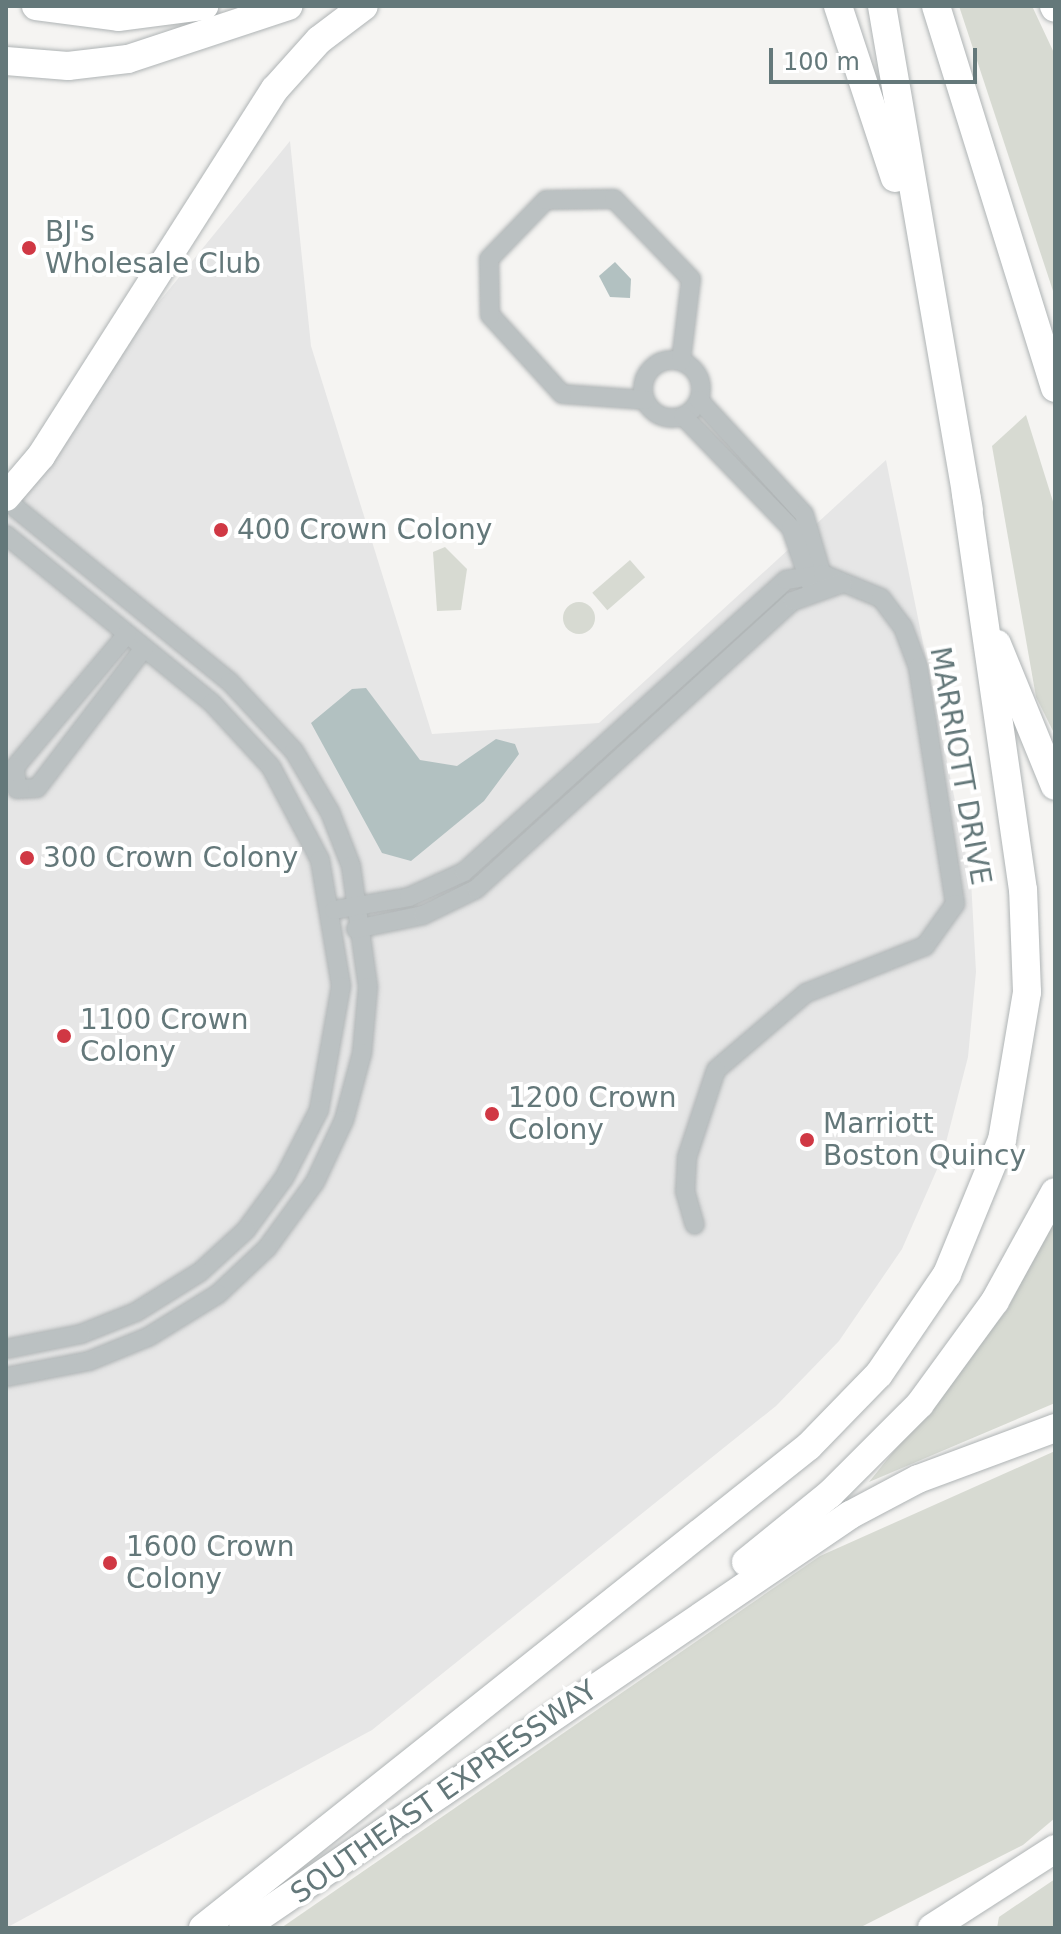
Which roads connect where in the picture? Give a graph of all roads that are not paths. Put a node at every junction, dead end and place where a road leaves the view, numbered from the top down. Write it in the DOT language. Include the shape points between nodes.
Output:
graph roads {
  1 [pos="36,6"];
  2 [pos="204,6"];
  3 [pos="288,6"];
  4 [pos="364,6"];
  5 [pos="838,6"];
  6 [pos="882,6"];
  7 [pos="936,6"];
  8 [pos="6,61"];
  9 [pos="681,361"];
  10 [pos="944,368"];
  11 [pos="1055,388"];
  12 [pos="645,400"];
  13 [pos="699,400"];
  14 [pos="683,416"];
  15 [pos="966,492"];
  16 [pos="6,498"];
  17 [pos="6,535"];
  18 [pos="816,581"];
  19 [pos="127,634"];
  20 [pos="144,648"];
  21 [pos="1055,786"];
  22 [pos="361,907"];
  23 [pos="334,910"];
  24 [pos="365,927"];
  25 [pos="337,931"];
  26 [pos="1055,1192"];
  27 [pos="695,1225"];
  28 [pos="6,1349"];
  29 [pos="6,1377"];
  30 [pos="1055,1428"];
  31 [pos="644,1654"];
  32 [pos="1055,1849"];
  33 [pos="203,1928"];
  34 [pos="243,1928"];
  35 [pos="932,1928"];
  1 -- 2 [label="highway" via="154,15"];
  3 -- 8 [label="highway" via="128,59 87,65"];
  4 -- 16 [label="highway" via="319,40 275,89 41,456"];
  5 -- 10 [label="highway" via="869,84"];
  6 -- 10 [label="highway"];
  7 -- 11 [label="highway"];
  9 -- 12 [label="street" via="662,361 647,373"];
  9 -- 12 [label="street" via="691,279 614,199 546,200 510,236 489,259 490,315 562,394"];
  9 -- 13 [label="street" via="696,372"];
  10 -- 15 [label="highway"];
  12 -- 14 [label="street" via="657,414"];
  13 -- 14 [label="street"];
  13 -- 18 [label="street" via="804,514"];
  14 -- 18 [label="street" via="791,528"];
  15 -- 21 [label="highway" via="997,642"];
  15 -- 33 [label="highway" via="1023,890 1027,992 1002,1140 947,1274 879,1374 809,1446"];
  16 -- 22 [label="street" via="220,673 277,730 336,824"];
  17 -- 19 [label="street"];
  18 -- 22 [label="street, MARRIOTT DRIVE" via="777,588 464,872 424,893"];
  18 -- 24 [label="street" via="476,889 423,915"];
  18 -- 27 [label="street, MARRIOTT DRIVE" via="856,584 887,604 912,646 955,870 955,904 925,946 806,993 716,1070 687,1157 685,1191"];
  19 -- 20 [label="street"];
  19 -- 20 [label="street" via="19,764 36,765 41,781"];
  20 -- 23 [label="street" via="221,711 271,767 310,835"];
  22 -- 23 [label="street, MARRIOTT DRIVE"];
  22 -- 24 [label="street"];
  23 -- 25 [label="street"];
  24 -- 25 [label="street"];
  24 -- 29 [label="street" via="367,1015 353,1094 328,1158 276,1237 228,1286 172,1325 89,1361"];
  25 -- 28 [label="street" via="340,1013 326,1086 303,1145 255,1220 158,1300 81,1334"];
  26 -- 31 [label="highway" via="995,1301 920,1404 840,1485"];
  30 -- 31 [label="highway" via="872,1502"];
  31 -- 34 [label="highway, SOUTHEAST EXPRESSWAY"];
  32 -- 35 [label="highway"];
}
